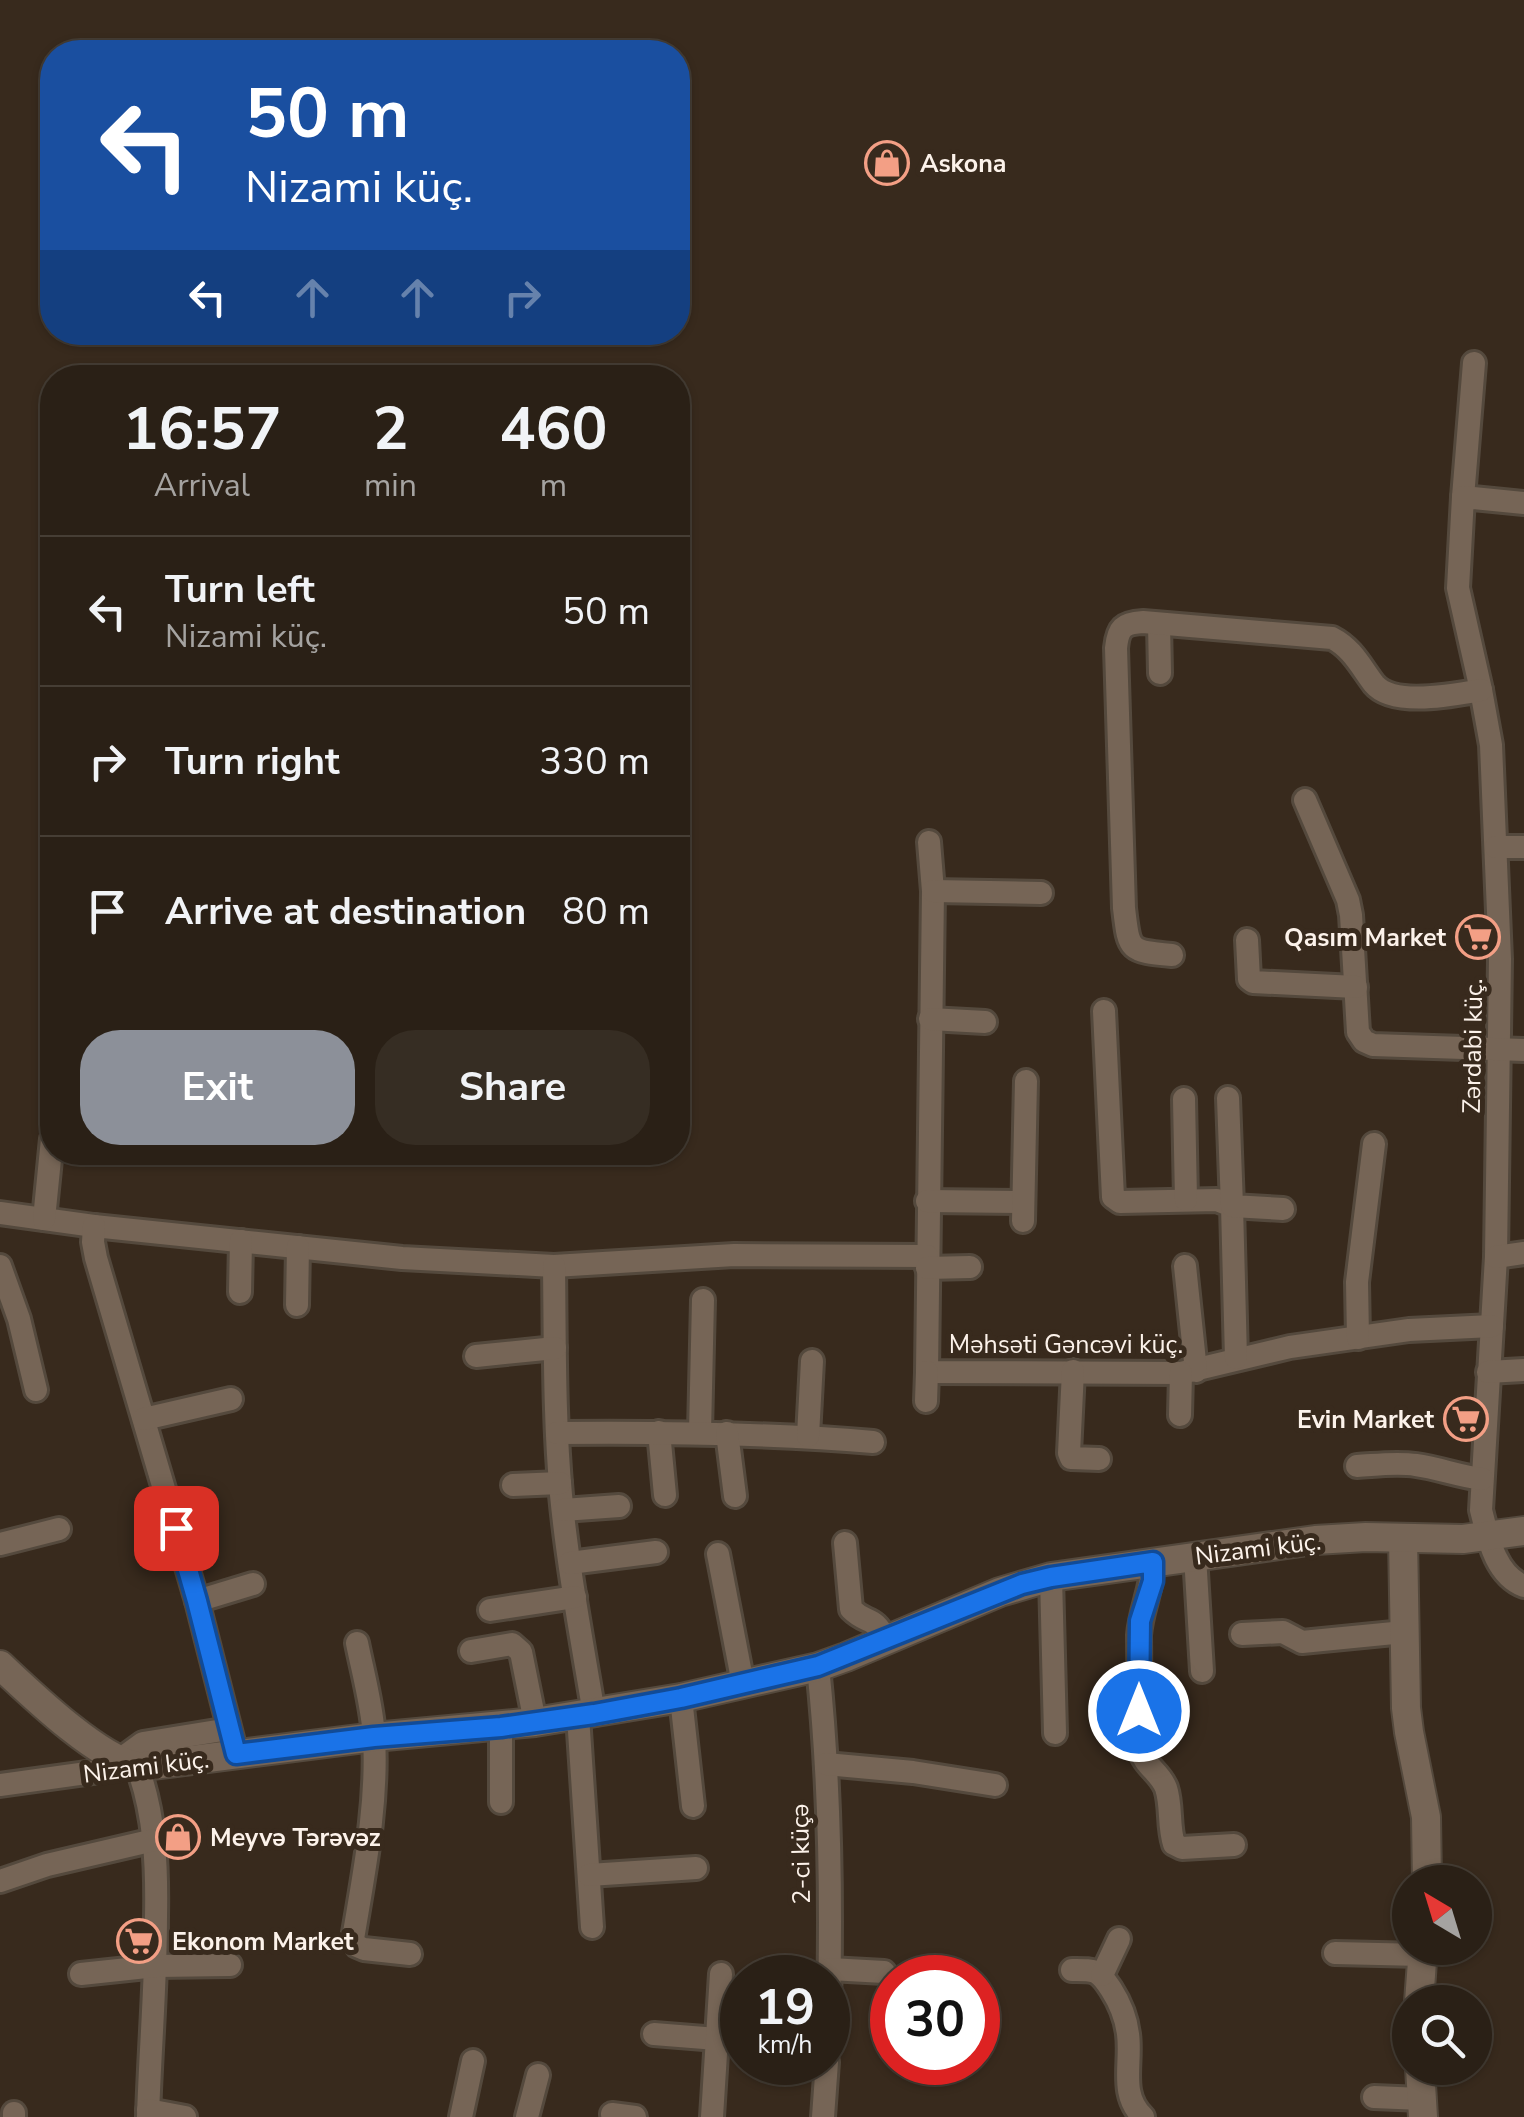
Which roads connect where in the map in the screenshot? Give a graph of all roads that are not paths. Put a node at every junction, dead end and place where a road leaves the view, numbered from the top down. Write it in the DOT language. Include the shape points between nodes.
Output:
graph roads {
  1 [pos="1474,363"];
  2 [pos="1463,497"];
  3 [pos="1524,502"];
  4 [pos="1159,624"];
  5 [pos="1160,673"];
  6 [pos="1481,690"];
  7 [pos="1305,800"];
  8 [pos="930,842"];
  9 [pos="1496,846"];
  10 [pos="1524,847"];
  11 [pos="932,892"];
  12 [pos="1042,894"];
  13 [pos="1499,918"];
  14 [pos="1524,918"];
  15 [pos="1247,940"];
  16 [pos="1172,955"];
  17 [pos="1356,987"];
  18 [pos="1104,1011"];
  19 [pos="930,1019"];
  20 [pos="985,1022"];
  21 [pos="1500,1049"];
  22 [pos="1524,1050"];
  23 [pos="1026,1081"];
  24 [pos="1228,1098"];
  25 [pos="1184,1099"];
  26 [pos="1374,1144"];
  27 [pos="49,1165"];
  28 [pos="1186,1200"];
  29 [pos="927,1201"];
  30 [pos="1232,1206"];
  31 [pos="1283,1208"];
  32 [pos="0,1213"];
  33 [pos="44,1219"];
  34 [pos="94,1226"];
  35 [pos="241,1241"];
  36 [pos="298,1247"];
  37 [pos="1524,1253"];
  38 [pos="1496,1257"];
  39 [pos="927,1262"];
  40 [pos="0,1266"];
  41 [pos="554,1266"];
  42 [pos="1185,1266"];
  43 [pos="970,1268"];
  44 [pos="240,1292"];
  45 [pos="703,1300"];
  46 [pos="297,1305"];
  47 [pos="1492,1326"];
  48 [pos="1358,1338"];
  49 [pos="555,1348"];
  50 [pos="476,1356"];
  51 [pos="1236,1358"];
  52 [pos="812,1362"];
  53 [pos="1524,1370"];
  54 [pos="1073,1371"];
  55 [pos="927,1372"];
  56 [pos="1188,1372"];
  57 [pos="1488,1372"];
  58 [pos="36,1390"];
  59 [pos="231,1400"];
  60 [pos="926,1402"];
  61 [pos="1180,1416"];
  62 [pos="144,1419"];
  63 [pos="659,1432"];
  64 [pos="700,1432"];
  65 [pos="727,1433"];
  66 [pos="557,1434"];
  67 [pos="808,1436"];
  68 [pos="873,1442"];
  69 [pos="1099,1459"];
  70 [pos="1356,1466"];
  71 [pos="1482,1478"];
  72 [pos="560,1483"];
  73 [pos="513,1485"];
  74 [pos="665,1494"];
  75 [pos="735,1496"];
  76 [pos="620,1506"];
  77 [pos="563,1510"];
  78 [pos="59,1528"];
  79 [pos="1524,1532"];
  80 [pos="1488,1537"];
  81 [pos="1403,1538"];
  82 [pos="845,1543"];
  83 [pos="0,1544"];
  84 [pos="656,1552"];
  85 [pos="718,1554"];
  86 [pos="1195,1556"];
  87 [pos="1153,1562"];
  88 [pos="570,1563"];
  89 [pos="1051,1577"];
  90 [pos="254,1584"];
  91 [pos="1524,1586"];
  92 [pos="575,1597"];
  93 [pos="197,1601"];
  94 [pos="490,1610"];
  95 [pos="1404,1632"];
  96 [pos="1242,1634"];
  97 [pos="886,1640"];
  98 [pos="357,1643"];
  99 [pos="471,1651"];
  100 [pos="0,1665"];
  101 [pos="818,1666"];
  102 [pos="1202,1671"];
  103 [pos="743,1684"];
  104 [pos="681,1698"];
  105 [pos="586,1715"];
  106 [pos="535,1722"];
  107 [pos="501,1727"];
  108 [pos="1055,1733"];
  109 [pos="374,1737"];
  110 [pos="232,1742"];
  111 [pos="129,1762"];
  112 [pos="826,1764"];
  113 [pos="0,1785"];
  114 [pos="995,1785"];
  115 [pos="501,1802"];
  116 [pos="693,1806"];
  117 [pos="154,1840"];
  118 [pos="1234,1845"];
  119 [pos="1427,1865"];
  120 [pos="696,1868"];
  121 [pos="590,1875"];
  122 [pos="0,1881"];
  123 [pos="592,1927"];
  124 [pos="1119,1940"];
  125 [pos="1392,1952"];
  126 [pos="1335,1953"];
  127 [pos="410,1954"];
  128 [pos="830,1955"];
  129 [pos="230,1965"];
  130 [pos="156,1966"];
  131 [pos="1072,1970"];
  132 [pos="81,1974"];
  133 [pos="1102,1974"];
  134 [pos="720,1990"];
  135 [pos="654,2034"];
  136 [pos="717,2040"];
  137 [pos="473,2060"];
  138 [pos="538,2075"];
  139 [pos="825,2085"];
  140 [pos="1374,2097"];
  141 [pos="1422,2108"];
  142 [pos="148,2114"];
  143 [pos="185,2117"];
  144 [pos="461,2117"];
  145 [pos="527,2117"];
  146 [pos="712,2117"];
  147 [pos="823,2117"];
  148 [pos="1143,2117"];
  1 -- 2 [label="street, Zərdabi küç."];
  2 -- 3 [label="street"];
  2 -- 6 [label="street, Zərdabi küç." via="1458,588"];
  4 -- 5 [label="street"];
  4 -- 6 [label="street" via="1332,638 1392,696"];
  4 -- 16 [label="street" via="1129,622 1118,637 1124,908 1133,948"];
  6 -- 9 [label="street, Zərdabi küç."];
  7 -- 17 [label="street" via="1348,900"];
  8 -- 11 [label="street, Məhsəti Gəncəvi küç."];
  9 -- 10 [label="street"];
  9 -- 13 [label="street, Zərdabi küç."];
  11 -- 12 [label="street"];
  11 -- 19 [label="street, Məhsəti Gəncəvi küç."];
  13 -- 14 [label="street"];
  13 -- 21 [label="street, Zərdabi küç."];
  15 -- 17 [label="street" via="1247,974 1254,982"];
  17 -- 21 [label="street" via="1364,1041"];
  18 -- 28 [label="street" via="1113,1198"];
  19 -- 20 [label="street"];
  19 -- 29 [label="street, Məhsəti Gəncəvi küç."];
  21 -- 22 [label="street"];
  21 -- 38 [label="street, Zərdabi küç."];
  23 -- 29 [label="street" via="1023,1212"];
  24 -- 30 [label="street"];
  25 -- 28 [label="street"];
  26 -- 48 [label="street" via="1357,1282"];
  27 -- 33 [label="street"];
  28 -- 30 [label="street"];
  29 -- 39 [label="street, Məhsəti Gəncəvi küç."];
  30 -- 31 [label="street"];
  30 -- 51 [label="street"];
  32 -- 33 [label="street"];
  33 -- 34 [label="street"];
  34 -- 35 [label="street"];
  34 -- 62 [label="street" via="96,1258"];
  35 -- 36 [label="street"];
  35 -- 44 [label="street"];
  36 -- 41 [label="street"];
  36 -- 46 [label="street"];
  37 -- 38 [label="street"];
  38 -- 47 [label="street, Zərdabi küç."];
  39 -- 41 [label="street" via="734,1255"];
  39 -- 43 [label="street"];
  39 -- 55 [label="street, Məhsəti Gəncəvi küç."];
  40 -- 58 [label="street"];
  41 -- 49 [label="street"];
  42 -- 56 [label="street"];
  45 -- 64 [label="street"];
  47 -- 48 [label="street, Məhsəti Gəncəvi küç."];
  47 -- 57 [label="street, Zərdabi küç."];
  48 -- 51 [label="street, Məhsəti Gəncəvi küç."];
  49 -- 50 [label="street"];
  49 -- 66 [label="street"];
  51 -- 56 [label="street, Məhsəti Gəncəvi küç."];
  52 -- 67 [label="street"];
  53 -- 57 [label="street"];
  54 -- 55 [label="street, Məhsəti Gəncəvi küç."];
  54 -- 56 [label="street, Məhsəti Gəncəvi küç."];
  54 -- 69 [label="street" via="1069,1453"];
  55 -- 60 [label="street"];
  56 -- 61 [label="street"];
  57 -- 71 [label="street, Zərdabi küç."];
  59 -- 62 [label="street"];
  62 -- 93 [label="street"];
  63 -- 64 [label="street"];
  63 -- 66 [label="street"];
  63 -- 74 [label="street"];
  64 -- 65 [label="street"];
  65 -- 67 [label="street"];
  65 -- 75 [label="street"];
  66 -- 72 [label="street"];
  67 -- 68 [label="street"];
  70 -- 71 [label="street" via="1418,1465"];
  71 -- 80 [label="street, Zərdabi küç."];
  72 -- 73 [label="street"];
  72 -- 77 [label="street"];
  76 -- 77 [label="street"];
  77 -- 88 [label="street"];
  78 -- 83 [label="street"];
  79 -- 80 [label="street, Nizami küç."];
  80 -- 81 [label="street, Nizami küç."];
  80 -- 91 [label="street, Zərdabi küç." via="1504,1572"];
  81 -- 86 [label="street, Nizami küç." via="1316,1540"];
  81 -- 95 [label="street"];
  82 -- 97 [label="street" via="851,1609 878,1625"];
  84 -- 88 [label="street"];
  85 -- 103 [label="street"];
  86 -- 87 [label="street, Nizami küç."];
  86 -- 102 [label="street"];
  87 -- 89 [label="street, Nizami küç."];
  87 -- 118 [label="street" via="1139,1635 1142,1757 1166,1787 1174,1844"];
  88 -- 92 [label="street"];
  89 -- 97 [label="street, Nizami küç."];
  89 -- 108 [label="street"];
  90 -- 93 [label="street"];
  92 -- 94 [label="street"];
  92 -- 105 [label="street"];
  93 -- 110 [label="street"];
  95 -- 96 [label="street" via="1302,1642 1283,1632"];
  95 -- 119 [label="street"];
  97 -- 101 [label="street, Nizami küç."];
  98 -- 109 [label="street"];
  99 -- 106 [label="street" via="518,1647"];
  100 -- 111 [label="street" via="68,1724"];
  101 -- 103 [label="street, Nizami küç."];
  101 -- 112 [label="street, 2-ci küçə"];
  103 -- 104 [label="street, Nizami küç."];
  104 -- 105 [label="street, Nizami küç."];
  104 -- 116 [label="street"];
  105 -- 106 [label="street, Nizami küç."];
  105 -- 121 [label="street"];
  106 -- 107 [label="street, Nizami küç."];
  107 -- 109 [label="street, Nizami küç."];
  107 -- 115 [label="street"];
  109 -- 110 [label="street, Nizami küç."];
  109 -- 127 [label="street" via="372,1826 354,1939 364,1949"];
  110 -- 111 [label="street, Nizami küç."];
  111 -- 113 [label="street, Nizami küç."];
  111 -- 117 [label="street" via="144,1783"];
  112 -- 114 [label="street"];
  112 -- 128 [label="street, 2-ci küçə"];
  117 -- 122 [label="street"];
  117 -- 130 [label="street"];
  120 -- 121 [label="street"];
  121 -- 123 [label="street"];
  124 -- 133 [label="street"];
  125 -- 126 [label="street"];
  129 -- 130 [label="street"];
  130 -- 132 [label="street"];
  130 -- 142 [label="street"];
  131 -- 133 [label="street"];
  133 -- 148 [label="street" via="1126,2018 1128,2096"];
  134 -- 136 [label="street"];
  135 -- 136 [label="street"];
  136 -- 146 [label="street"];
  137 -- 144 [label="street"];
  138 -- 145 [label="street"];
  139 -- 147 [label="street"];
  140 -- 141 [label="street"];
  142 -- 143 [label="street"];
}
